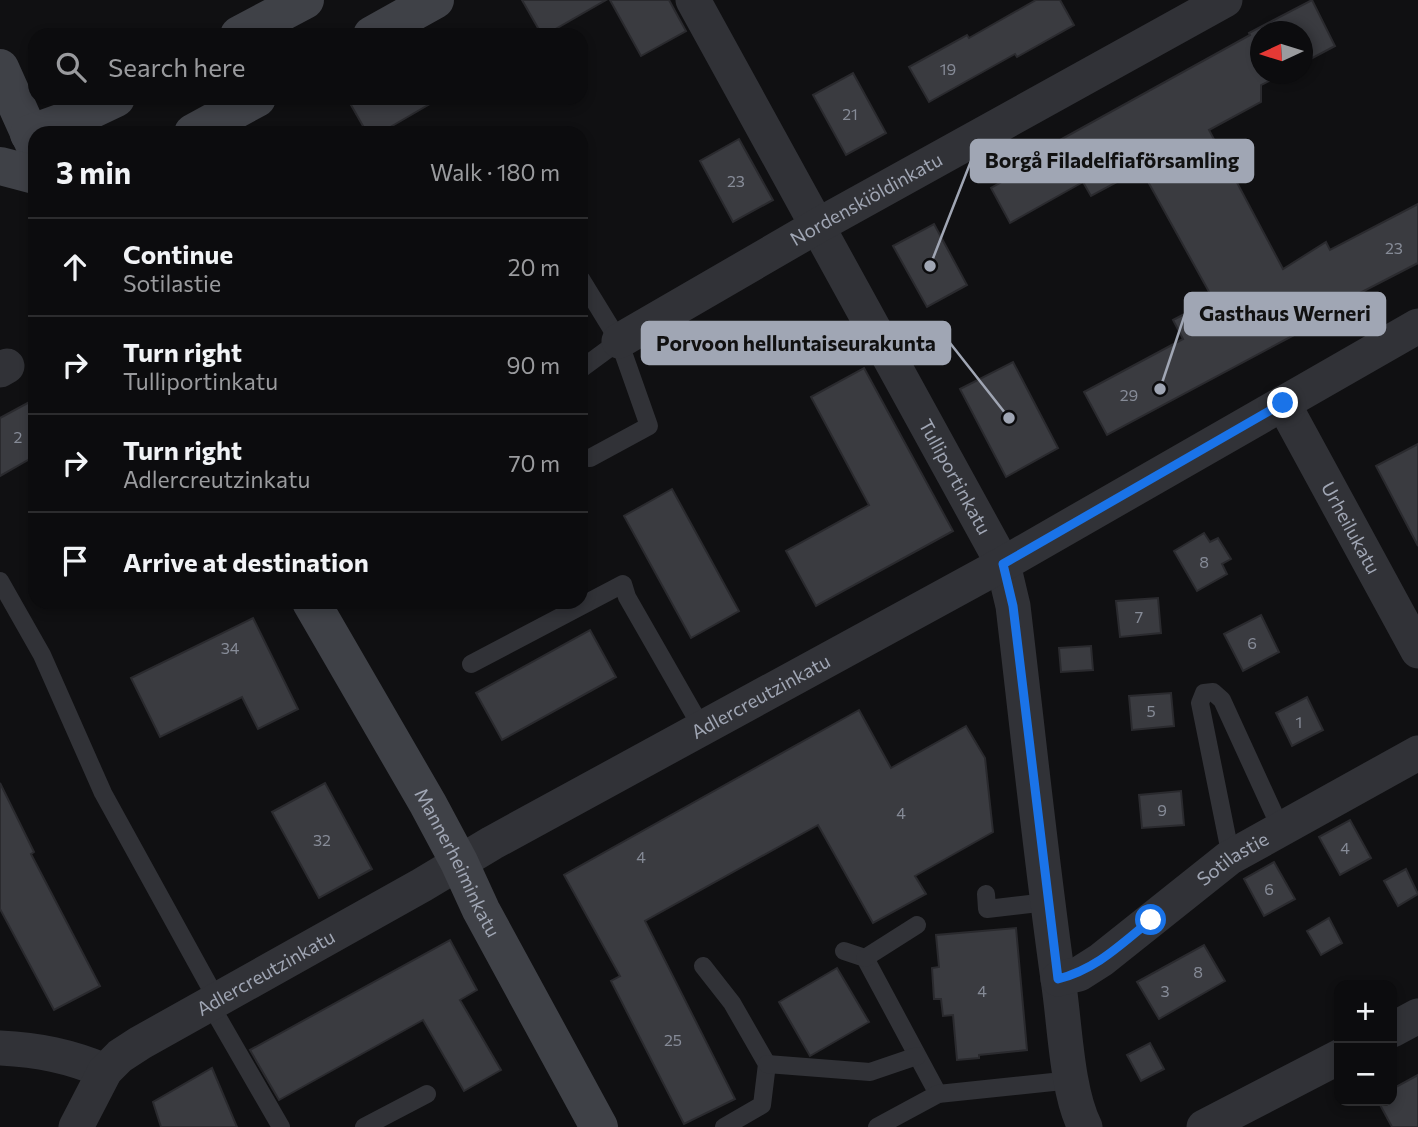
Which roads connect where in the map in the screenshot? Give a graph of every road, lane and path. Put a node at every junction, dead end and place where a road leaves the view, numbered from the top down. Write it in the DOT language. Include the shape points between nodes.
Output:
graph roads {
  1 [pos="305,0"];
  2 [pos="435,0"];
  3 [pos="693,0"];
  4 [pos="1225,0"];
  5 [pos="252,28"];
  6 [pos="385,28"];
  7 [pos="0,68"];
  8 [pos="101,105"];
  9 [pos="244,105"];
  10 [pos="50,126"];
  11 [pos="206,126"];
  12 [pos="21,136"];
  13 [pos="0,166"];
  14 [pos="28,173"];
  15 [pos="819,225"];
  16 [pos="588,290"];
  17 [pos="1418,326"];
  18 [pos="619,341"];
  19 [pos="588,364"];
  20 [pos="1283,403"];
  21 [pos="590,458"];
  22 [pos="1003,564"];
  23 [pos="0,581"];
  24 [pos="588,602"];
  25 [pos="315,609"];
  26 [pos="576,609"];
  27 [pos="1418,651"];
  28 [pos="471,664"];
  29 [pos="702,728"];
  30 [pos="1418,753"];
  31 [pos="1281,829"];
  32 [pos="1231,857"];
  33 [pos="459,862"];
  34 [pos="986,894"];
  35 [pos="1047,902"];
  36 [pos="917,925"];
  37 [pos="844,951"];
  38 [pos="865,958"];
  39 [pos="703,966"];
  40 [pos="1058,979"];
  41 [pos="213,1002"];
  42 [pos="1418,1016"];
  43 [pos="1397,1027"];
  44 [pos="0,1048"];
  45 [pos="917,1056"];
  46 [pos="1334,1060"];
  47 [pos="767,1064"];
  48 [pos="105,1071"];
  49 [pos="1072,1080"];
  50 [pos="426,1094"];
  51 [pos="938,1094"];
  52 [pos="76,1127"];
  53 [pos="281,1127"];
  54 [pos="364,1127"];
  55 [pos="599,1127"];
  56 [pos="724,1127"];
  57 [pos="877,1127"];
  58 [pos="1084,1127"];
  59 [pos="1204,1127"];
  1 -- 5 [label="main road"];
  2 -- 6 [label="main road"];
  3 -- 15 [label="street, Tulliportinkatu"];
  4 -- 15 [label="street, Nordenskiöldinkatu"];
  7 -- 12 [label="main road"];
  8 -- 10 [label="main road"];
  9 -- 11 [label="main road"];
  13 -- 14 [label="main road"];
  15 -- 18 [label="street, Nordenskiöldinkatu"];
  15 -- 22 [label="street, Tulliportinkatu"];
  16 -- 18 [label="lane"];
  17 -- 20 [label="street, Adlercreutzinkatu"];
  18 -- 19 [label="lane"];
  18 -- 21 [label="lane" via="649,426"];
  20 -- 22 [label="street, Adlercreutzinkatu"];
  20 -- 27 [label="street, Urheilukatu"];
  22 -- 29 [label="street, Adlercreutzinkatu"];
  22 -- 35 [label="street, Tulliportinkatu" via="1013,606"];
  23 -- 41 [label="lane" via="42,655 103,793"];
  24 -- 29 [label="lane" via="623,584"];
  25 -- 33 [label="main road, Mannerheiminkatu"];
  26 -- 28 [label="lane"];
  29 -- 33 [label="street, Adlercreutzinkatu"];
  30 -- 31 [label="street, Sotilastie"];
  31 -- 32 [label="street, Sotilastie"];
  31 -- 32 [label="lane" via="1222,700 1213,692 1205,693 1200,703"];
  32 -- 40 [label="street, Sotilastie" via="1101,960 1079,974"];
  33 -- 41 [label="street, Adlercreutzinkatu"];
  33 -- 55 [label="main road, Mannerheiminkatu"];
  34 -- 35 [label="lane" via="987,909"];
  35 -- 40 [label="street, Tulliportinkatu"];
  36 -- 38 [label="lane"];
  37 -- 38 [label="lane"];
  38 -- 45 [label="lane"];
  39 -- 47 [label="lane" via="732,1003"];
  40 -- 49 [label="street, Tulliportinkatu"];
  41 -- 48 [label="street, Adlercreutzinkatu" via="139,1043"];
  41 -- 53 [label="lane"];
  42 -- 43 [label="street"];
  44 -- 48 [label="street" via="67,1056"];
  45 -- 47 [label="lane" via="870,1072"];
  45 -- 51 [label="lane"];
  46 -- 59 [label="street"];
  47 -- 56 [label="lane" via="762,1105"];
  48 -- 52 [label="street"];
  49 -- 51 [label="lane"];
  49 -- 58 [label="street, Tulliportinkatu"];
  50 -- 54 [label="lane"];
  51 -- 57 [label="lane"];
}
